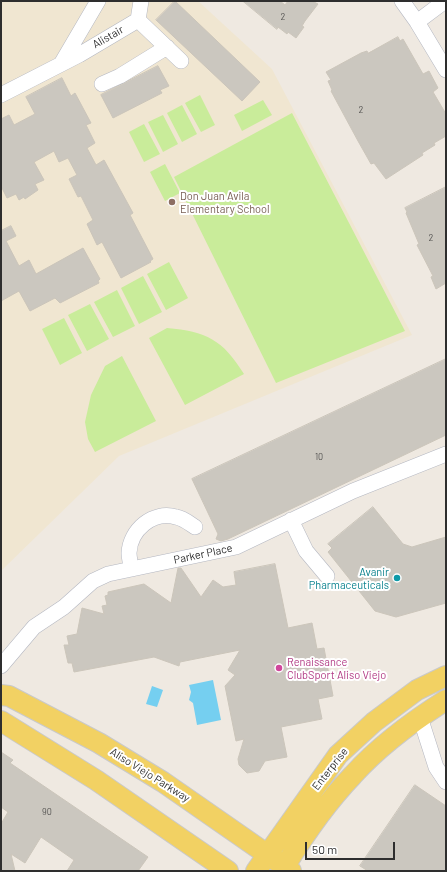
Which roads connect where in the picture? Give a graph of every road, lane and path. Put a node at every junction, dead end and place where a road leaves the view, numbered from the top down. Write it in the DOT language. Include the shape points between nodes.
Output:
graph roads {
  1 [pos="98,1"];
  2 [pos="141,1"];
  3 [pos="402,1"];
  4 [pos="444,1"];
  5 [pos="138,20"];
  6 [pos="417,22"];
  7 [pos="167,47"];
  8 [pos="181,61"];
  9 [pos="61,64"];
  10 [pos="446,70"];
  11 [pos="102,84"];
  12 [pos="1,95"];
  13 [pos="446,454"];
  14 [pos="292,520"];
  15 [pos="195,527"];
  16 [pos="131,569"];
  17 [pos="327,576"];
  18 [pos="1,666"];
  19 [pos="446,676"];
  20 [pos="1,695"];
  21 [pos="446,700"];
  22 [pos="420,717"];
  23 [pos="1,721"];
  24 [pos="446,782"];
  25 [pos="268,855"];
  26 [pos="286,869"];
  27 [pos="228,871"];
  28 [pos="256,871"];
  1 -- 9 [label="street, Alistair"];
  2 -- 5 [label="street"];
  3 -- 6 [label="street"];
  4 -- 6 [label="street"];
  5 -- 7 [label="street"];
  5 -- 9 [label="street, Alistair"];
  6 -- 10 [label="street"];
  7 -- 8 [label="street"];
  7 -- 11 [label="street"];
  9 -- 12 [label="street, Alistair"];
  13 -- 14 [label="street, Parker Place" via="353,491"];
  14 -- 16 [label="street, Parker Place" via="236,547"];
  14 -- 17 [label="street" via="306,550"];
  15 -- 16 [label="street" via="168,515 148,520 139,528 130,546"];
  16 -- 18 [label="street, Parker Place" via="108,574 93,581 64,607 34,626"];
  19 -- 25 [label="main road, Enterprise" via="417,690 374,722 338,755"];
  20 -- 25 [label="main road, Aliso Viejo Parkway" via="9,696 118,755 163,782"];
  21 -- 22 [label="main road, Enterprise"];
  22 -- 24 [label="street" via="436,766"];
  22 -- 26 [label="main road, Enterprise" via="353,775 323,811"];
  23 -- 27 [label="main road" via="96,780"];
  25 -- 26 [label="main road, Aliso Viejo Parkway"];
  25 -- 28 [label="main road, Enterprise"];
}
